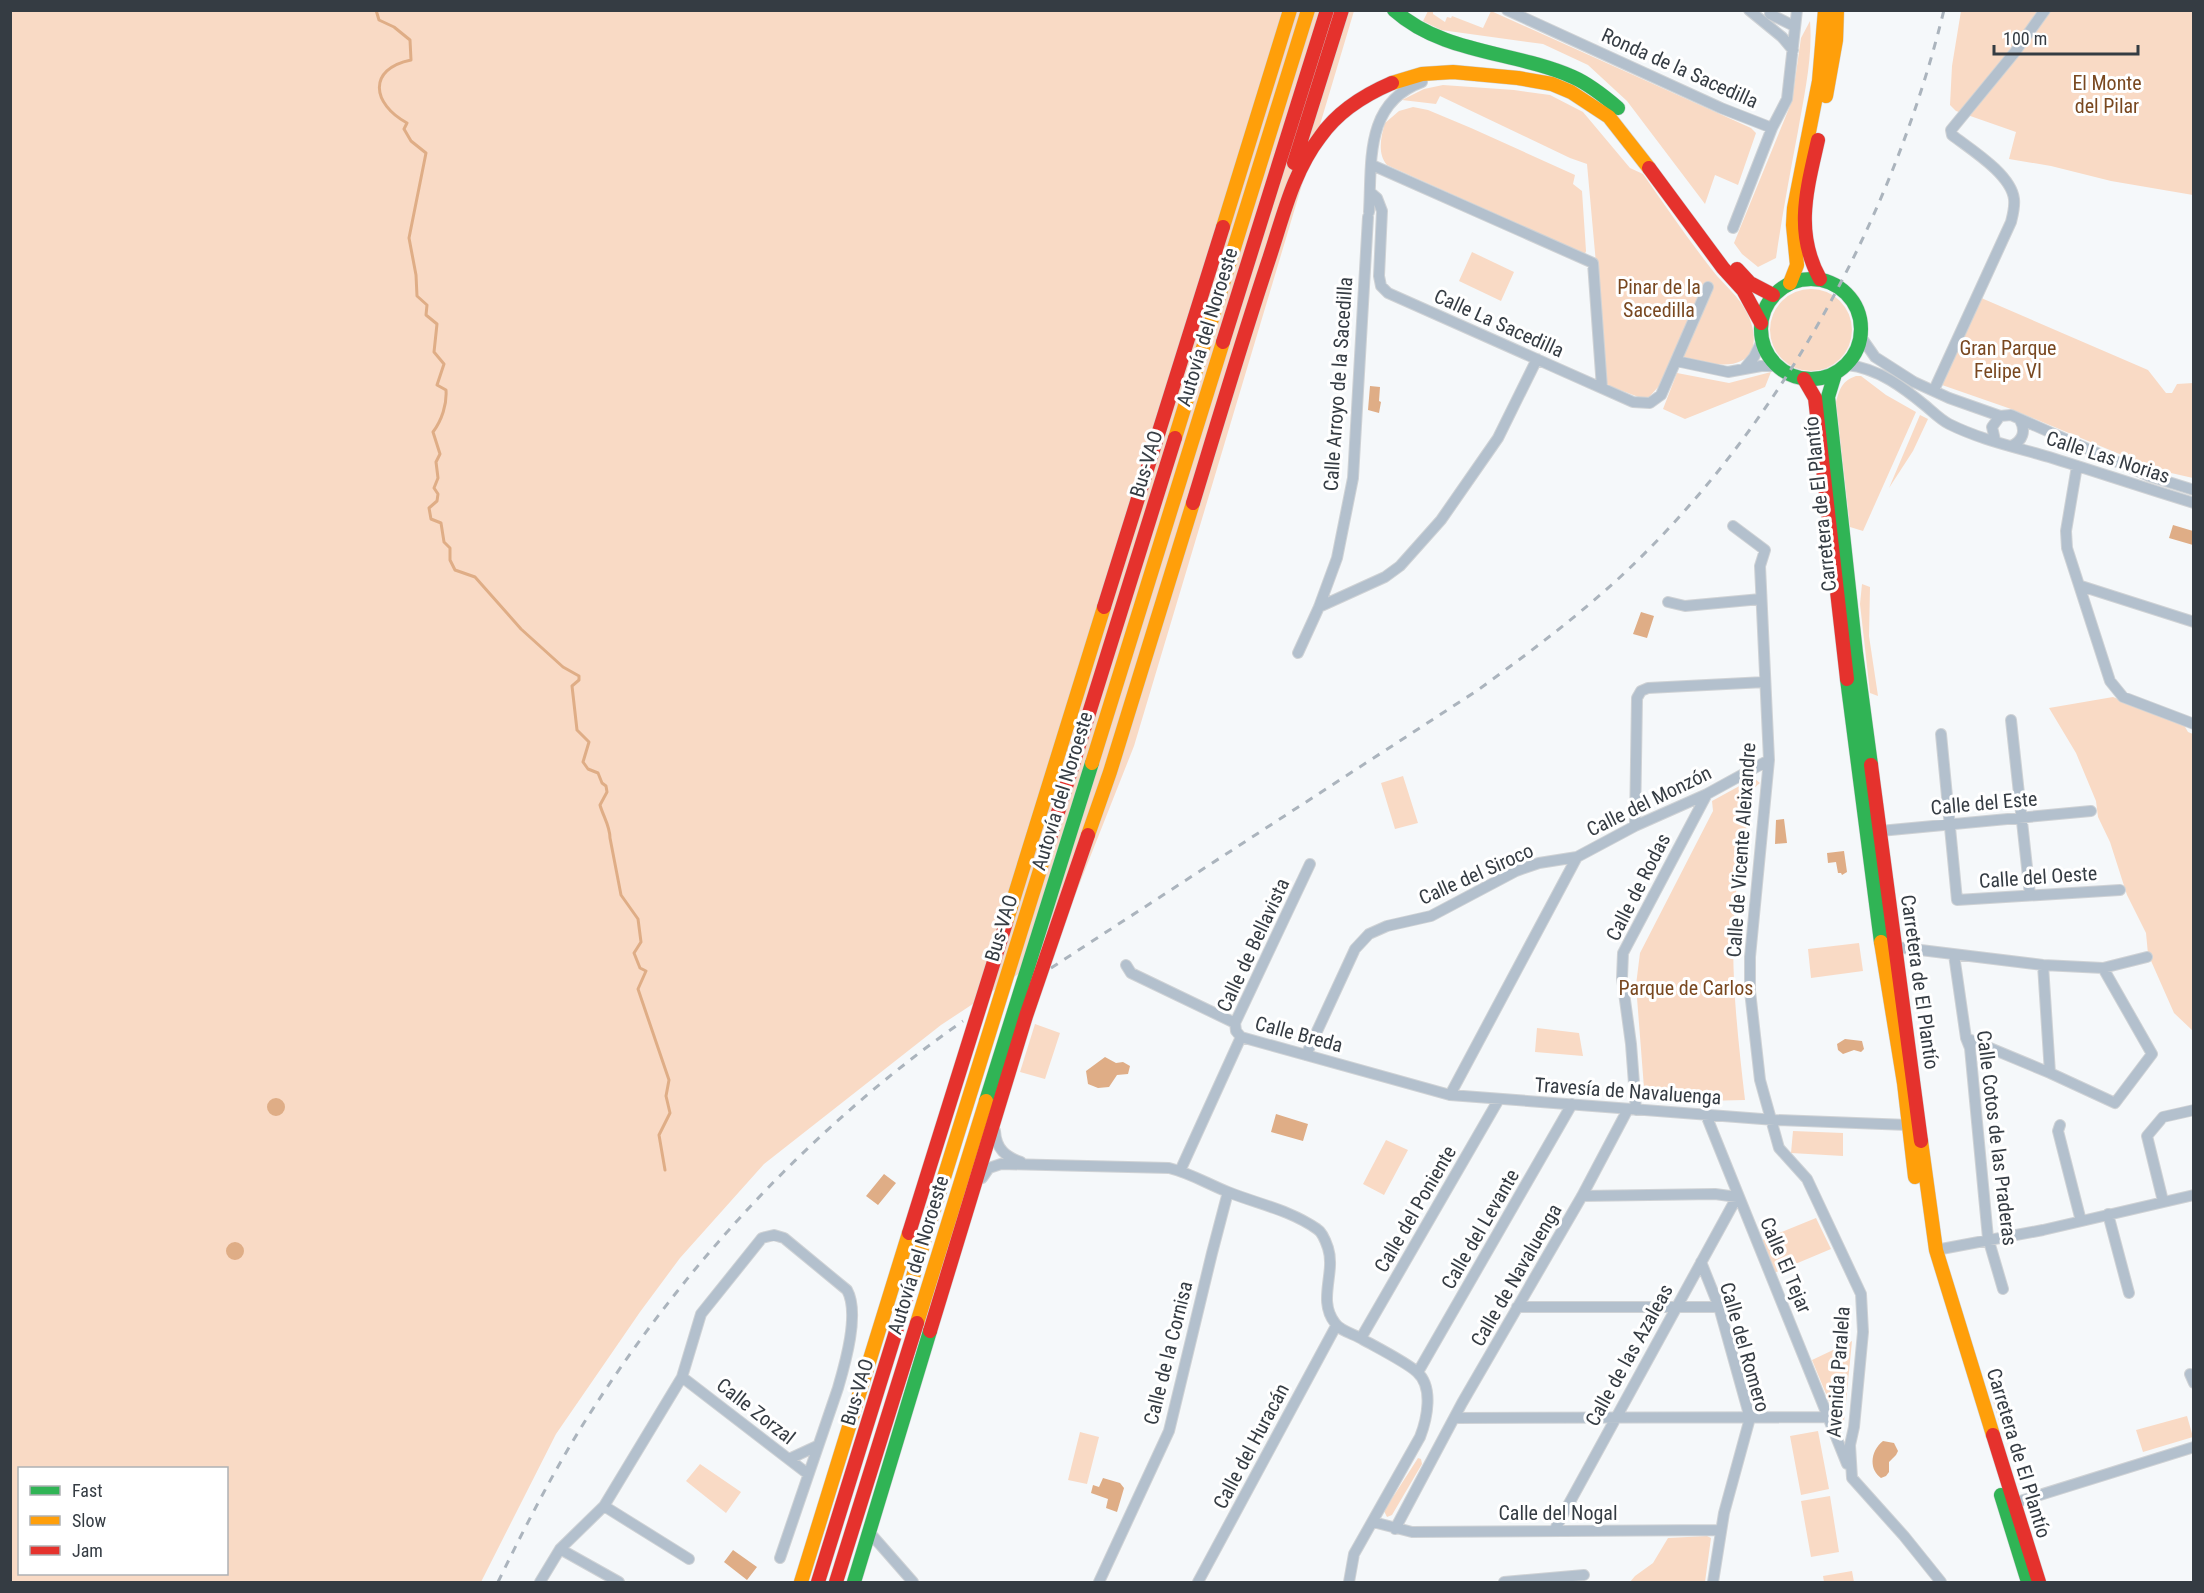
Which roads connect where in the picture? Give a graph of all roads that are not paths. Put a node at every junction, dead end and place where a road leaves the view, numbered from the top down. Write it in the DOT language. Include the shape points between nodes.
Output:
graph roads {
  1 [pos="1290,10"];
  2 [pos="1308,10"];
  3 [pos="1327,10"];
  4 [pos="1342,10"];
  5 [pos="1394,10"];
  6 [pos="1507,10"];
  7 [pos="1749,10"];
  8 [pos="1756,10"];
  9 [pos="1797,10"];
  10 [pos="1825,10"];
  11 [pos="1837,10"];
  12 [pos="2045,10"];
  13 [pos="1774,12"];
  14 [pos="1794,28"];
  15 [pos="1777,33"];
  16 [pos="1793,50"];
  17 [pos="1473,74"];
  18 [pos="1772,128"];
  19 [pos="1372,165"];
  20 [pos="1370,192"];
  21 [pos="1733,228"];
  22 [pos="1820,279"];
  23 [pos="1790,283"];
  24 [pos="1708,287"];
  25 [pos="1773,295"];
  26 [pos="1761,323"];
  27 [pos="1244,335"];
  28 [pos="1861,337"];
  29 [pos="1762,342"];
  30 [pos="1537,359"];
  31 [pos="1676,361"];
  32 [pos="1847,365"];
  33 [pos="1776,366"];
  34 [pos="1744,369"];
  35 [pos="1835,374"];
  36 [pos="1804,379"];
  37 [pos="1602,388"];
  38 [pos="1934,390"];
  39 [pos="2000,416"];
  40 [pos="2020,420"];
  41 [pos="1995,440"];
  42 [pos="2011,446"];
  43 [pos="1203,463"];
  44 [pos="2077,466"];
  45 [pos="2188,486"];
  46 [pos="2193,490"];
  47 [pos="2193,503"];
  48 [pos="1733,526"];
  49 [pos="2080,586"];
  50 [pos="1761,599"];
  51 [pos="1668,602"];
  52 [pos="1319,607"];
  53 [pos="2193,622"];
  54 [pos="1298,653"];
  55 [pos="1765,682"];
  56 [pos="2011,720"];
  57 [pos="2193,724"];
  58 [pos="1941,734"];
  59 [pos="1769,760"];
  60 [pos="1707,794"];
  61 [pos="2091,811"];
  62 [pos="2022,818"];
  63 [pos="1950,824"];
  64 [pos="1635,826"];
  65 [pos="1880,831"];
  66 [pos="1577,857"];
  67 [pos="1310,864"];
  68 [pos="2120,890"];
  69 [pos="2030,895"];
  70 [pos="1048,903"];
  71 [pos="1896,947"];
  72 [pos="1954,955"];
  73 [pos="2147,957"];
  74 [pos="1126,965"];
  75 [pos="2043,965"];
  76 [pos="2103,968"];
  77 [pos="1235,1023"];
  78 [pos="1241,1036"];
  79 [pos="1966,1038"];
  80 [pos="1306,1055"];
  81 [pos="1348,1066"];
  82 [pos="2050,1073"];
  83 [pos="1002,1095"];
  84 [pos="1450,1095"];
  85 [pos="1499,1099"];
  86 [pos="1572,1104"];
  87 [pos="1632,1110"];
  88 [pos="2193,1110"];
  89 [pos="1706,1115"];
  90 [pos="1772,1119"];
  91 [pos="1908,1125"];
  92 [pos="2060,1125"];
  93 [pos="1024,1164"];
  94 [pos="1180,1170"];
  95 [pos="1228,1192"];
  96 [pos="2193,1195"];
  97 [pos="1582,1196"];
  98 [pos="1737,1197"];
  99 [pos="2163,1202"];
  100 [pos="2108,1214"];
  101 [pos="2081,1221"];
  102 [pos="1988,1240"];
  103 [pos="1936,1250"];
  104 [pos="1701,1262"];
  105 [pos="947,1280"];
  106 [pos="2003,1289"];
  107 [pos="2129,1293"];
  108 [pos="1517,1307"];
  109 [pos="1676,1307"];
  110 [pos="1719,1307"];
  111 [pos="1336,1326"];
  112 [pos="1361,1338"];
  113 [pos="1418,1372"];
  114 [pos="682,1377"];
  115 [pos="858,1399"];
  116 [pos="1454,1418"];
  117 [pos="1616,1418"];
  118 [pos="1750,1418"];
  119 [pos="1832,1423"];
  120 [pos="1854,1427"];
  121 [pos="817,1446"];
  122 [pos="2193,1447"];
  123 [pos="1414,1448"];
  124 [pos="1433,1458"];
  125 [pos="789,1459"];
  126 [pos="808,1474"];
  127 [pos="1852,1478"];
  128 [pos="2014,1503"];
  129 [pos="604,1506"];
  130 [pos="1373,1522"];
  131 [pos="1395,1529"];
  132 [pos="1721,1530"];
  133 [pos="1554,1531"];
  134 [pos="870,1533"];
  135 [pos="560,1549"];
  136 [pos="886,1552"];
  137 [pos="863,1554"];
  138 [pos="780,1558"];
  139 [pos="689,1559"];
  140 [pos="1584,1575"];
  141 [pos="1565,1580"];
  142 [pos="540,1582"];
  143 [pos="619,1582"];
  144 [pos="789,1582"];
  145 [pos="801,1582"];
  146 [pos="818,1582"];
  147 [pos="836,1582"];
  148 [pos="854,1582"];
  149 [pos="913,1582"];
  150 [pos="1099,1582"];
  151 [pos="1198,1582"];
  152 [pos="1349,1582"];
  153 [pos="1504,1582"];
  154 [pos="1713,1582"];
  155 [pos="1941,1582"];
  156 [pos="2028,1582"];
  157 [pos="2039,1582"];
  1 -- 115 [label="main road, Autovía del Noroeste"];
  2 -- 146 [label="main road, Bus-VAO"];
  3 -- 70 [label="main road, Autovía del Noroeste"];
  4 -- 27 [label="main road" via="1271,235"];
  5 -- 25 [label="main road" via="1404,21 1432,36 1572,76 1597,91 1617,108 1731,263 1750,283"];
  6 -- 18 [label="street, Ronda de la Sacedilla"];
  7 -- 15 [label="street"];
  8 -- 13 [label="street"];
  9 -- 14 [label="street"];
  10 -- 23 [label="main road" via="1819,81 1794,208 1797,265"];
  11 -- 22 [label="main road" via="1836,40 1804,209 1809,258"];
  12 -- 38 [label="street" via="1950,132 2008,185 2014,211"];
  13 -- 14 [label="street"];
  14 -- 15 [label="street"];
  14 -- 16 [label="street"];
  15 -- 16 [label="street"];
  16 -- 18 [label="street" via="1787,99"];
  17 -- 19 [label="street, Calle Arroyo de la Sacedilla" via="1419,83 1404,90 1378,123"];
  17 -- 26 [label="main road" via="1552,84 1609,117 1743,290"];
  17 -- 27 [label="main road" via="1437,72 1396,82 1361,98 1332,122 1299,170"];
  18 -- 21 [label="street"];
  19 -- 20 [label="street, Calle Arroyo de la Sacedilla"];
  19 -- 37 [label="street" via="1593,263"];
  20 -- 30 [label="street, Calle La Sacedilla" via="1382,212 1379,276 1388,293"];
  20 -- 52 [label="street, Calle Arroyo de la Sacedilla" via="1353,478 1337,558"];
  22 -- 23 [label="main road"];
  22 -- 28 [label="main road" via="1835,284 1857,306 1862,321"];
  23 -- 25 [label="main road"];
  24 -- 31 [label="street, Calle La Sacedilla"];
  25 -- 26 [label="main road"];
  26 -- 29 [label="main road"];
  27 -- 43 [label="main road"];
  28 -- 32 [label="main road" via="1857,352"];
  28 -- 38 [label="street, Calle Las Norias" via="1875,357"];
  29 -- 33 [label="main road"];
  29 -- 34 [label="street"];
  30 -- 37 [label="street, Calle La Sacedilla"];
  30 -- 52 [label="street" via="1498,438 1441,520 1385,577"];
  31 -- 34 [label="street" via="1728,372"];
  31 -- 37 [label="street, Calle La Sacedilla" via="1661,395 1650,403 1633,402"];
  32 -- 35 [label="main road"];
  32 -- 41 [label="street, Calle Las Norias" via="1883,376 1947,423"];
  33 -- 34 [label="street"];
  33 -- 36 [label="main road"];
  35 -- 36 [label="main road"];
  35 -- 65 [label="main road, Carretera de El Plantío" via="1828,397"];
  36 -- 91 [label="main road, Carretera de El Plantío" via="1815,398 1852,723"];
  38 -- 39 [label="street, Calle Las Norias"];
  39 -- 40 [label="street, Calle Las Norias" via="2011,415"];
  39 -- 41 [label="street" via="1992,427"];
  40 -- 42 [label="street, Calle Las Norias" via="2023,436"];
  40 -- 45 [label="street, Calle Las Norias" via="2150,476"];
  41 -- 42 [label="street, Calle Las Norias"];
  42 -- 44 [label="street, Calle Las Norias"];
  43 -- 70 [label="main road" via="1070,864 1059,893"];
  43 -- 83 [label="main road" via="1110,772"];
  44 -- 47 [label="street, Calle Las Norias"];
  44 -- 49 [label="street" via="2066,531 2067,548"];
  45 -- 46 [label="street, Calle Las Norias"];
  48 -- 50 [label="street, Calle de Vicente Aleixandre" via="1766,550 1760,566"];
  49 -- 53 [label="street"];
  49 -- 57 [label="street" via="2110,681 2123,697"];
  50 -- 51 [label="street" via="1685,606"];
  50 -- 55 [label="street, Calle de Vicente Aleixandre"];
  52 -- 54 [label="street, Calle Arroyo de la Sacedilla"];
  55 -- 59 [label="street, Calle de Vicente Aleixandre"];
  55 -- 64 [label="street" via="1641,691 1637,698"];
  56 -- 62 [label="street"];
  58 -- 63 [label="street"];
  59 -- 60 [label="street, Calle del Monzón"];
  59 -- 90 [label="street, Calle de Vicente Aleixandre" via="1750,991 1760,1080"];
  60 -- 64 [label="street, Calle del Monzón"];
  60 -- 87 [label="street, Calle de Rodas" via="1623,953 1622,978 1632,1055"];
  61 -- 62 [label="street, Calle del Este"];
  62 -- 63 [label="street, Calle del Este"];
  62 -- 69 [label="street"];
  63 -- 65 [label="street, Calle del Este"];
  63 -- 69 [label="street, Calle del Oeste" via="1957,900"];
  64 -- 66 [label="street, Calle del Monzón"];
  65 -- 71 [label="main road, Carretera de El Plantío"];
  66 -- 80 [label="street, Calle del Siroco" via="1539,863 1431,916 1369,934 1355,949"];
  66 -- 84 [label="street"];
  67 -- 77 [label="street, Calle de Bellavista"];
  68 -- 69 [label="street, Calle del Oeste"];
  70 -- 147 [label="main road, Autovía del Noroeste"];
  71 -- 72 [label="street"];
  71 -- 103 [label="main road, Carretera de El Plantío"];
  72 -- 75 [label="street"];
  72 -- 79 [label="street, Calle Cotos de las Praderas"];
  73 -- 76 [label="street"];
  74 -- 77 [label="street, Calle Breda" via="1131,973"];
  75 -- 76 [label="street"];
  75 -- 82 [label="street"];
  76 -- 82 [label="street" via="2152,1053 2115,1103"];
  77 -- 78 [label="street, Calle de Bellavista"];
  78 -- 80 [label="street, Calle Breda"];
  78 -- 94 [label="street, Calle de Bellavista"];
  79 -- 82 [label="street"];
  79 -- 102 [label="street, Calle Cotos de las Praderas"];
  80 -- 81 [label="street, Calle Breda"];
  81 -- 84 [label="street, Travesía de Navaluenga"];
  83 -- 93 [label="street" via="996,1141 1005,1154"];
  83 -- 105 [label="main road"];
  84 -- 85 [label="street, Travesía de Navaluenga"];
  85 -- 86 [label="street, Travesía de Navaluenga"];
  85 -- 112 [label="street, Calle del Poniente"];
  86 -- 87 [label="street, Travesía de Navaluenga"];
  86 -- 113 [label="street, Calle del Levante"];
  87 -- 89 [label="street, Travesía de Navaluenga"];
  87 -- 97 [label="street, Calle de Navaluenga"];
  88 -- 99 [label="street" via="2163,1117 2147,1136"];
  89 -- 90 [label="street, Travesía de Navaluenga"];
  89 -- 98 [label="street, Calle El Tejar"];
  90 -- 91 [label="street, Travesía de Navaluenga"];
  90 -- 120 [label="street, Avenida Paralela" via="1779,1148 1807,1179 1861,1294 1863,1332"];
  91 -- 156 [label="main road, Carretera de El Plantío" via="1927,1251"];
  92 -- 101 [label="street" via="2058,1131"];
  93 -- 94 [label="street"];
  93 -- 105 [label="street" via="996,1165 984,1174"];
  94 -- 95 [label="street"];
  95 -- 111 [label="street" via="1290,1214 1319,1230 1329,1249 1326,1302"];
  95 -- 150 [label="street, Calle de la Cornisa" via="1169,1431"];
  96 -- 99 [label="street"];
  97 -- 98 [label="street"];
  97 -- 108 [label="street, Calle de Navaluenga"];
  98 -- 104 [label="street, Calle de las Azaleas"];
  98 -- 119 [label="street, Calle El Tejar"];
  99 -- 100 [label="street"];
  100 -- 101 [label="street"];
  100 -- 107 [label="street"];
  101 -- 102 [label="street"];
  102 -- 103 [label="street"];
  102 -- 106 [label="street, Calle Cotos de las Praderas"];
  103 -- 128 [label="main road, Carretera de El Plantío"];
  104 -- 109 [label="street, Calle de las Azaleas"];
  104 -- 110 [label="street, Calle del Romero"];
  105 -- 134 [label="main road"];
  108 -- 109 [label="street"];
  108 -- 116 [label="street, Calle de Navaluenga"];
  109 -- 110 [label="street"];
  109 -- 117 [label="street, Calle de las Azaleas"];
  110 -- 118 [label="street, Calle del Romero"];
  111 -- 112 [label="street"];
  111 -- 151 [label="street, Calle del Huracán"];
  112 -- 113 [label="street"];
  113 -- 123 [label="street" via="1428,1406 1426,1422"];
  114 -- 121 [label="street" via="701,1314 765,1236 784,1238 837,1281 851,1298 845,1362"];
  114 -- 125 [label="street, Calle Zorzal"];
  114 -- 129 [label="street"];
  115 -- 144 [label="main road" via="848,1407"];
  115 -- 145 [label="main road, Autovía del Noroeste"];
  116 -- 117 [label="street"];
  116 -- 124 [label="street, Calle de Navaluenga"];
  117 -- 118 [label="street"];
  117 -- 133 [label="street, Calle de las Azaleas"];
  118 -- 119 [label="street"];
  118 -- 132 [label="street, Calle del Romero"];
  119 -- 120 [label="street" via="1844,1431"];
  119 -- 127 [label="street, Calle El Tejar"];
  120 -- 127 [label="street, Avenida Paralela" via="1850,1445"];
  121 -- 125 [label="street"];
  121 -- 126 [label="street"];
  122 -- 128 [label="street"];
  123 -- 124 [label="street"];
  123 -- 130 [label="street"];
  124 -- 131 [label="street, Calle de Navaluenga"];
  125 -- 126 [label="street, Calle Zorzal"];
  126 -- 138 [label="street"];
  127 -- 155 [label="street"];
  128 -- 157 [label="main road, Carretera de El Plantío"];
  129 -- 135 [label="street"];
  129 -- 139 [label="street"];
  130 -- 131 [label="street, Calle del Nogal"];
  130 -- 152 [label="street" via="1354,1554"];
  131 -- 133 [label="street, Calle del Nogal"];
  132 -- 133 [label="street, Calle del Nogal"];
  132 -- 154 [label="street, Calle del Romero"];
  134 -- 136 [label="street"];
  134 -- 137 [label="main road"];
  135 -- 142 [label="street"];
  135 -- 143 [label="street"];
  136 -- 137 [label="street"];
  136 -- 149 [label="street"];
  137 -- 148 [label="main road"];
  140 -- 141 [label="street"];
  141 -- 153 [label="street"];
}
